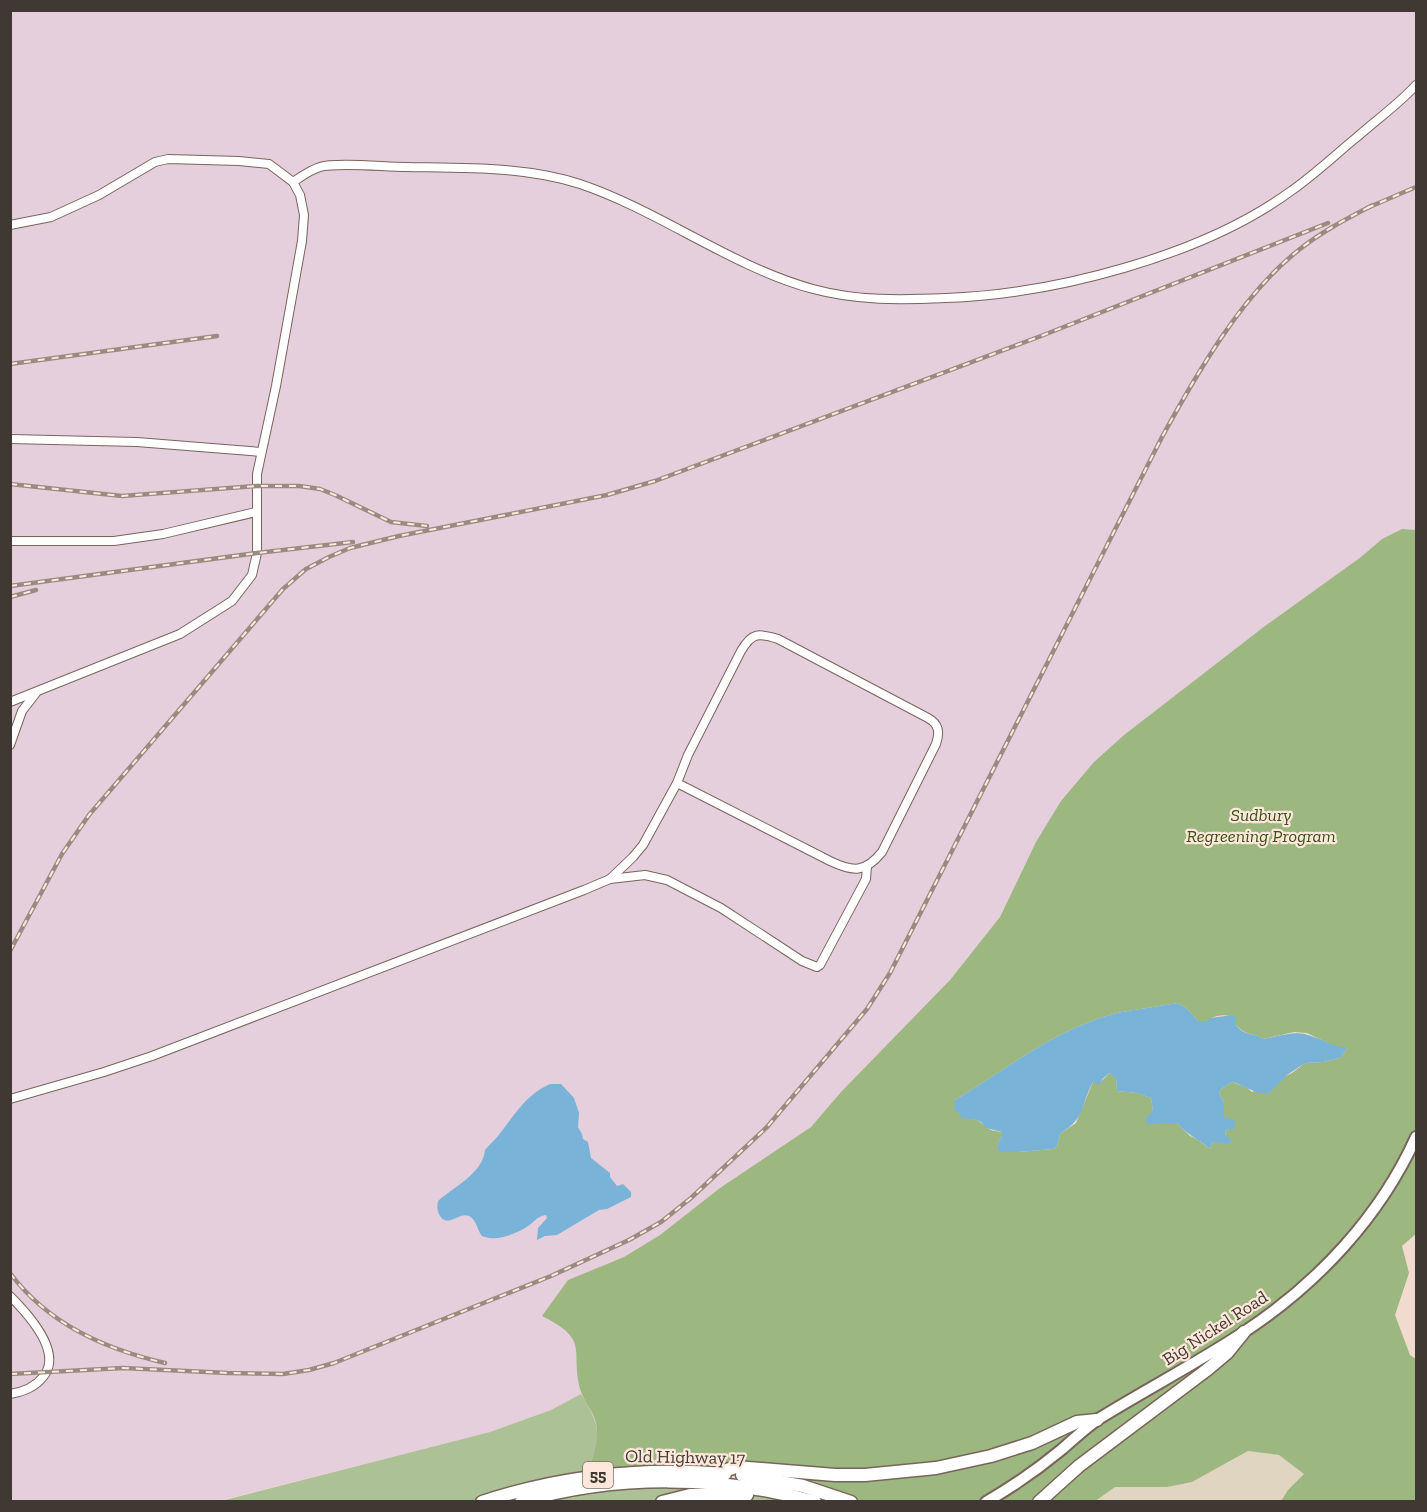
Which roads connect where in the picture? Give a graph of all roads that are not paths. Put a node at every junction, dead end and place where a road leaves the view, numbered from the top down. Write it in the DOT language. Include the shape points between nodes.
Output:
graph roads {
  1 [pos="1416,85"];
  2 [pos="293,182"];
  3 [pos="10,225"];
  4 [pos="10,439"];
  5 [pos="261,452"];
  6 [pos="256,512"];
  7 [pos="10,541"];
  8 [pos="37,692"];
  9 [pos="10,702"];
  10 [pos="10,745"];
  11 [pos="677,783"];
  12 [pos="867,866"];
  13 [pos="610,879"];
  14 [pos="10,1100"];
  15 [pos="1416,1137"];
  16 [pos="10,1296"];
  17 [pos="1244,1332"];
  18 [pos="10,1394"];
  19 [pos="1097,1420"];
  20 [pos="717,1473"];
  21 [pos="768,1491"];
  22 [pos="482,1502"];
  23 [pos="521,1502"];
  24 [pos="662,1502"];
  25 [pos="815,1502"];
  26 [pos="851,1502"];
  27 [pos="986,1502"];
  28 [pos="1039,1502"];
  1 -- 2 [label="street" via="1290,192 1224,230 1181,249 1116,269 1042,288 962,298 867,299 811,289 753,266 581,184 550,177 465,168 323,166"];
  2 -- 3 [label="street" via="268,164 168,159 155,162 51,217"];
  2 -- 5 [label="street" via="304,215 302,241"];
  4 -- 5 [label="street" via="137,442"];
  5 -- 6 [label="street"];
  6 -- 7 [label="street" via="114,541"];
  6 -- 8 [label="street" via="257,559 252,576 232,601 180,634"];
  8 -- 9 [label="street"];
  8 -- 10 [label="street" via="22,711"];
  11 -- 12 [label="street" via="845,868"];
  11 -- 12 [label="street" via="746,643 757,634 778,639 937,723 936,744 882,852"];
  11 -- 13 [label="street" via="643,845"];
  12 -- 13 [label="street" via="866,879 818,967 802,962 722,908 668,880 645,875"];
  13 -- 14 [label="street" via="152,1056"];
  15 -- 17 [label="main road, Big Nickel Road" via="1379,1201 1336,1256 1291,1298"];
  16 -- 18 [label="street" via="34,1322 47,1348 49,1365 38,1384"];
  17 -- 19 [label="main road, Big Nickel Road"];
  17 -- 28 [label="main road" via="1208,1369 1079,1466"];
  19 -- 20 [label="main road" via="1077,1422 991,1456 936,1468 834,1475 736,1467"];
  19 -- 27 [label="main road, Big Nickel Road" via="1032,1472"];
  20 -- 22 [label="main road, Old Highway 17 / 55" via="663,1471 587,1476"];
  20 -- 26 [label="main road, Old Highway 17 / 55" via="773,1479"];
  21 -- 23 [label="main road, Old Highway 17 / 55" via="703,1483 643,1482"];
  21 -- 24 [label="main road" via="690,1495"];
  21 -- 25 [label="main road, Old Highway 17 / 55"];
}
